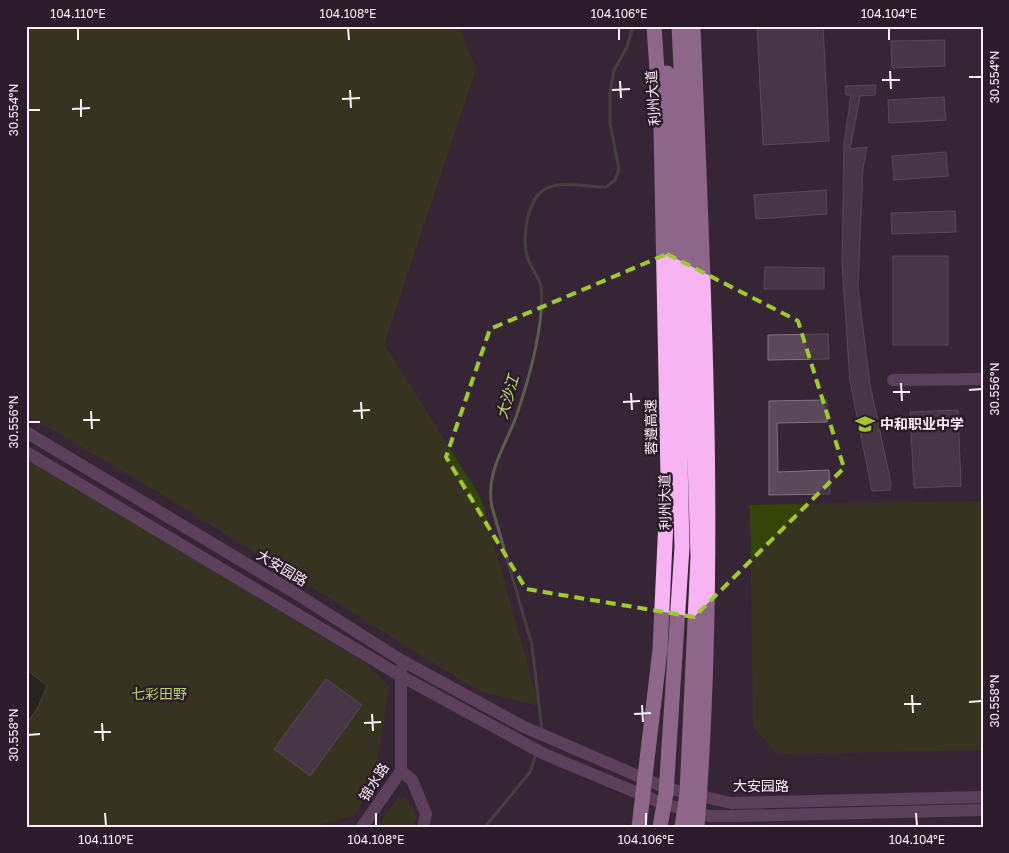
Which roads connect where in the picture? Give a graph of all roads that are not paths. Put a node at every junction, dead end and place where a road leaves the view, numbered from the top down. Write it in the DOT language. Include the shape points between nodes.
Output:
graph roads {
  1 [pos="654,26"];
  2 [pos="664,26"];
  3 [pos="679,26"];
  4 [pos="693,26"];
  5 [pos="983,378"];
  6 [pos="893,380"];
  7 [pos="26,432"];
  8 [pos="26,452"];
  9 [pos="401,660"];
  10 [pos="401,676"];
  11 [pos="401,771"];
  12 [pos="666,788"];
  13 [pos="687,793"];
  14 [pos="983,797"];
  15 [pos="664,804"];
  16 [pos="685,810"];
  17 [pos="983,810"];
  18 [pos="362,827"];
  19 [pos="423,827"];
  20 [pos="639,827"];
  21 [pos="660,827"];
  22 [pos="682,827"];
  23 [pos="697,827"];
  1 -- 20 [label="highway, 蓉遵高速" via="661,129 668,477 660,650"];
  2 -- 12 [label="highway, 利州大道" via="674,162 682,547"];
  3 -- 13 [label="highway" via="688,204 698,557"];
  4 -- 23 [label="highway" via="709,518 706,662"];
  5 -- 6 [label="street"];
  7 -- 9 [label="street, 大安园路"];
  8 -- 10 [label="street"];
  9 -- 10 [label="street, 锦水路"];
  9 -- 12 [label="street, 大安园路" via="524,727"];
  10 -- 11 [label="street, 锦水路"];
  10 -- 15 [label="street" via="544,754"];
  11 -- 18 [label="street, 锦水路"];
  11 -- 19 [label="street" via="412,780 426,814"];
  12 -- 13 [label="street, 大安园路"];
  12 -- 15 [label="highway, 利州大道"];
  13 -- 14 [label="street, 大安园路" via="731,803"];
  13 -- 16 [label="highway"];
  15 -- 16 [label="street"];
  15 -- 21 [label="highway, 利州大道"];
  16 -- 17 [label="street" via="710,816"];
  16 -- 22 [label="highway"];
}
